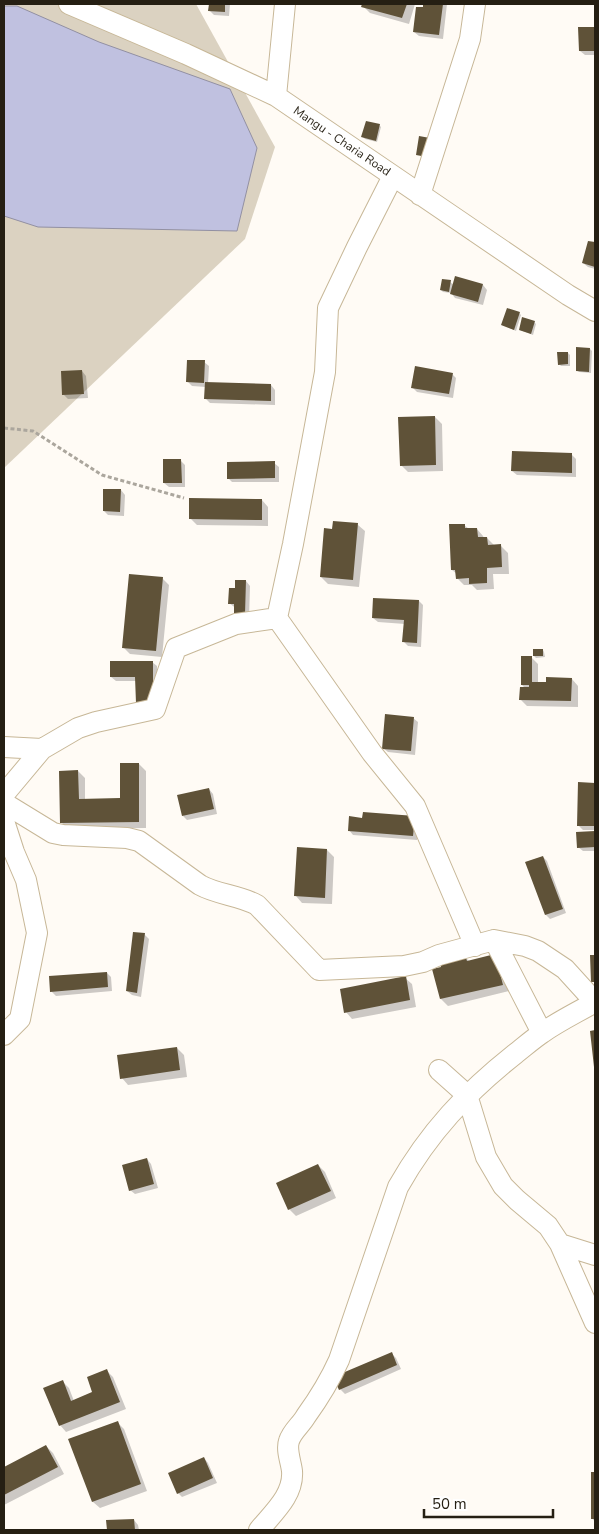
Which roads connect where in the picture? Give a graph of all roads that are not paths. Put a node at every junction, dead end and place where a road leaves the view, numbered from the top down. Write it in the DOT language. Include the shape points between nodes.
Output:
graph roads {
  1 [pos="69,4"];
  2 [pos="285,4"];
  3 [pos="475,4"];
  4 [pos="276,96"];
  5 [pos="393,176"];
  6 [pos="420,195"];
  7 [pos="595,311"];
  8 [pos="277,618"];
  9 [pos="4,748"];
  10 [pos="42,749"];
  11 [pos="4,796"];
  12 [pos="4,803"];
  13 [pos="4,821"];
  14 [pos="484,943"];
  15 [pos="542,1033"];
  16 [pos="4,1035"];
  17 [pos="439,1070"];
  18 [pos="467,1095"];
  19 [pos="560,1244"];
  20 [pos="595,1255"];
  21 [pos="595,1324"];
  22 [pos="259,1530"];
  1 -- 4 [label="street, Mangu - Charia Road"];
  2 -- 4 [label="street"];
  3 -- 6 [label="street" via="470,39"];
  4 -- 5 [label="street, Mangu - Charia Road"];
  5 -- 6 [label="street, Mangu - Charia Road"];
  5 -- 8 [label="street" via="328,308 325,372"];
  6 -- 7 [label="street, Mangu - Charia Road"];
  8 -- 10 [label="street" via="236,624 176,648 155,709 78,728"];
  8 -- 14 [label="street" via="372,753 415,806"];
  9 -- 10 [label="street"];
  10 -- 11 [label="street"];
  12 -- 14 [label="street" via="53,833 138,841 210,891 257,905 319,970 404,966"];
  13 -- 16 [label="street" via="26,880 37,934 20,1019"];
  14 -- 15 [label="street"];
  14 -- 15 [label="street" via="525,946 538,951 565,969 595,1002"];
  15 -- 18 [label="street"];
  17 -- 18 [label="street"];
  18 -- 19 [label="street" via="486,1157 503,1186 548,1226"];
  18 -- 22 [label="street" via="440,1126 398,1187 339,1360 327,1385 289,1441 292,1473 287,1494"];
  19 -- 20 [label="street"];
  19 -- 21 [label="street"];
}
